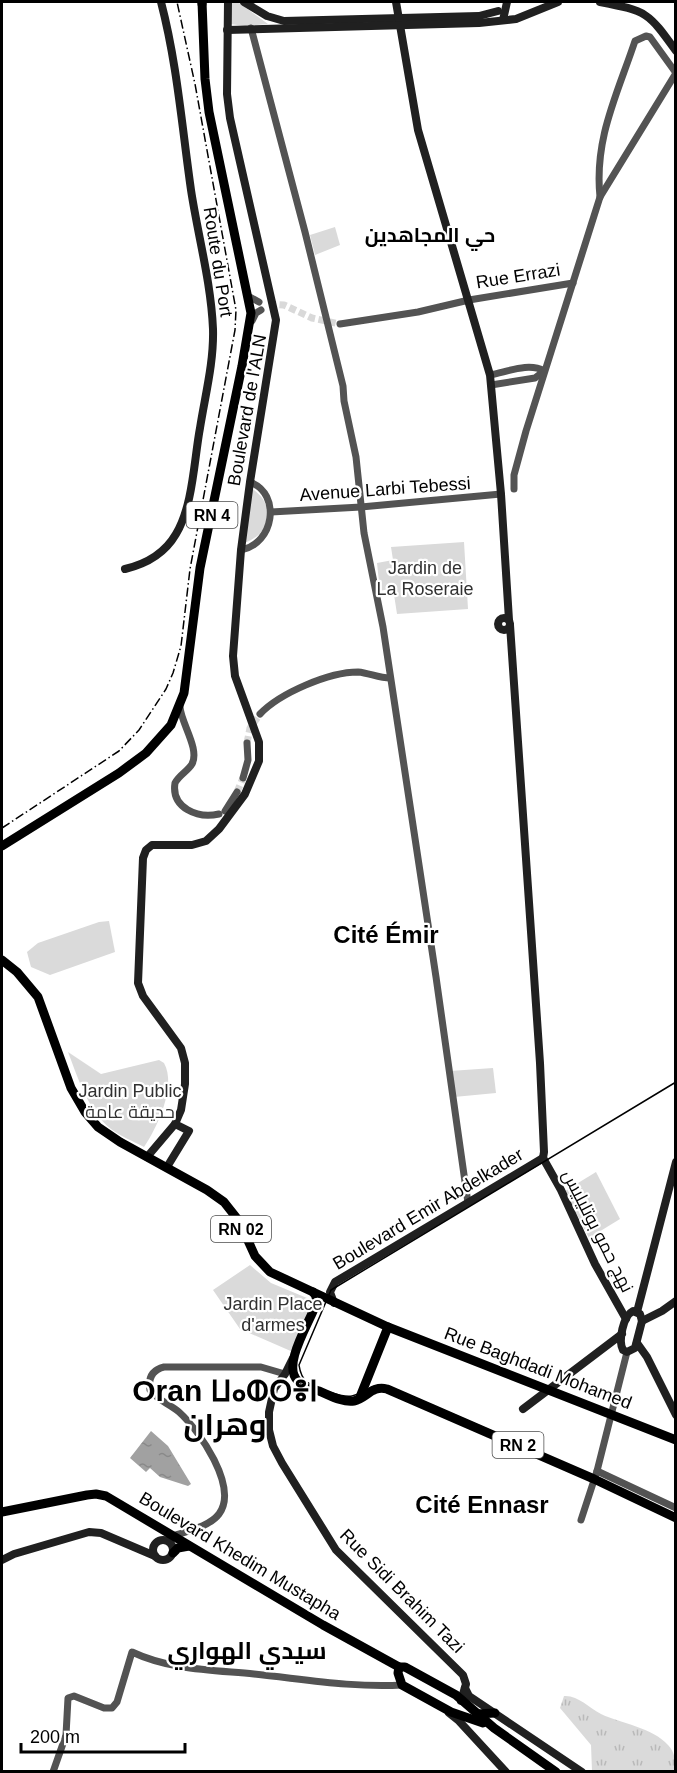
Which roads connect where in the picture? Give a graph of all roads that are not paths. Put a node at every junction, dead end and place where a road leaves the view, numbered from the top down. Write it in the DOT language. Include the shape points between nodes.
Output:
graph roads {
  1 [pos="161,2"];
  2 [pos="202,2"];
  3 [pos="228,2"];
  4 [pos="244,2"];
  5 [pos="396,2"];
  6 [pos="500,2"];
  7 [pos="507,2"];
  8 [pos="558,2"];
  9 [pos="600,2"];
  10 [pos="498,10"];
  11 [pos="273,18"];
  12 [pos="500,20"];
  13 [pos="399,21"];
  14 [pos="251,28"];
  15 [pos="270,28"];
  16 [pos="227,30"];
  17 [pos="675,51"];
  18 [pos="675,73"];
  19 [pos="600,197"];
  20 [pos="573,283"];
  21 [pos="248,296"];
  22 [pos="469,300"];
  23 [pos="340,324"];
  24 [pos="250,326"];
  25 [pos="544,371"];
  26 [pos="490,375"];
  27 [pos="491,385"];
  28 [pos="500,478"];
  29 [pos="250,482"];
  30 [pos="511,488"];
  31 [pos="504,496"];
  32 [pos="361,507"];
  33 [pos="271,512"];
  34 [pos="241,550"];
  35 [pos="125,569"];
  36 [pos="390,678"];
  37 [pos="180,705"];
  38 [pos="260,714"];
  39 [pos="171,724"];
  40 [pos="184,724"];
  41 [pos="247,743"];
  42 [pos="243,778"];
  43 [pos="237,792"];
  44 [pos="2,846"];
  45 [pos="2,960"];
  46 [pos="175,1124"];
  47 [pos="147,1157"];
  48 [pos="543,1158"];
  49 [pos="675,1162"];
  50 [pos="167,1167"];
  51 [pos="468,1203"];
  52 [pos="313,1292"];
  53 [pos="675,1301"];
  54 [pos="334,1303"];
  55 [pos="637,1312"];
  56 [pos="626,1319"];
  57 [pos="642,1321"];
  58 [pos="388,1327"];
  59 [pos="622,1334"];
  60 [pos="636,1342"];
  61 [pos="627,1352"];
  62 [pos="294,1355"];
  63 [pos="285,1374"];
  64 [pos="299,1382"];
  65 [pos="546,1391"];
  66 [pos="359,1399"];
  67 [pos="523,1409"];
  68 [pos="611,1415"];
  69 [pos="675,1415"];
  70 [pos="675,1440"];
  71 [pos="595,1475"];
  72 [pos="675,1508"];
  73 [pos="2,1512"];
  74 [pos="675,1518"];
  75 [pos="581,1520"];
  76 [pos="171,1544"];
  77 [pos="153,1546"];
  78 [pos="189,1546"];
  79 [pos="139,1551"];
  80 [pos="155,1556"];
  81 [pos="2,1560"];
  82 [pos="399,1667"];
  83 [pos="402,1685"];
  84 [pos="465,1688"];
  85 [pos="461,1701"];
  86 [pos="438,1705"];
  87 [pos="495,1713"];
  88 [pos="477,1714"];
  89 [pos="495,1728"];
  90 [pos="53,1772"];
  91 [pos="506,1772"];
  92 [pos="556,1772"];
  93 [pos="582,1772"];
  1 -- 35 [label="main road, Route du Port" via="213,332 183,521 157,555"];
  2 -- 21 [label="main road, RN 4" via="207,103"];
  3 -- 16 [label="main road, Boulevard de l'ALN"];
  4 -- 11 [label="main road"];
  5 -- 13 [label="main road"];
  6 -- 10 [label="main road"];
  7 -- 12 [label="main road"];
  8 -- 12 [label="main road" via="521,17"];
  9 -- 17 [label="main road" via="643,13 654,21"];
  10 -- 12 [label="main road"];
  10 -- 13 [label="main road" via="479,16"];
  11 -- 13 [label="main road"];
  11 -- 15 [label="main road"];
  12 -- 13 [label="main road"];
  13 -- 15 [label="main road"];
  13 -- 22 [label="main road" via="418,130"];
  14 -- 15 [label="main road"];
  14 -- 16 [label="main road"];
  14 -- 32 [label="street" via="344,387"];
  16 -- 29 [label="main road, Boulevard de l'ALN" via="230,118 276,320"];
  18 -- 19 [label="street"];
  18 -- 19 [label="street" via="650,37 635,41 605,127 598,173"];
  19 -- 20 [label="street"];
  20 -- 22 [label="street, Rue Errazi"];
  20 -- 25 [label="street"];
  21 -- 24 [label="main road, RN 4"];
  21 -- 24 [label="street" via="262,305"];
  22 -- 23 [label="street, Rue Errazi"];
  22 -- 26 [label="main road"];
  24 -- 37 [label="main road, RN 4" via="201,561 189,665"];
  25 -- 26 [label="street" via="530,367"];
  25 -- 27 [label="street" via="534,378"];
  25 -- 30 [label="street"];
  26 -- 27 [label="main road"];
  27 -- 28 [label="main road"];
  28 -- 30 [label="main road"];
  28 -- 31 [label="main road"];
  29 -- 33 [label="street" via="265,492"];
  29 -- 34 [label="main road, Boulevard de l'ALN"];
  31 -- 32 [label="street, Avenue Larbi Tebessi"];
  31 -- 48 [label="main road"];
  32 -- 33 [label="street, Avenue Larbi Tebessi"];
  32 -- 36 [label="street"];
  33 -- 34 [label="street" via="261,539"];
  34 -- 46 [label="main road, Boulevard de l'ALN" via="234,676 259,742 259,761 245,794 211,837 197,844 152,845 143,858 137,976 143,996 184,1055 183,1099"];
  36 -- 38 [label="street" via="360,672 335,674 282,698"];
  36 -- 51 [label="street"];
  37 -- 39 [label="main road, RN 4"];
  37 -- 40 [label="street"];
  39 -- 40 [label="street"];
  39 -- 44 [label="main road, RN 4" via="137,761"];
  40 -- 43 [label="street" via="194,757 175,783 176,796 188,811 205,815 222,812"];
  41 -- 42 [label="street"];
  45 -- 47 [label="main road, RN 02" via="38,997 71,1088 85,1112 107,1134"];
  46 -- 47 [label="main road, Boulevard de l'ALN"];
  46 -- 50 [label="main road" via="189,1131"];
  47 -- 50 [label="main road, RN 02"];
  48 -- 51 [label="main road, Boulevard Emir Abdelkader"];
  48 -- 56 [label="main road, نهج حمو بوتليليس"];
  49 -- 55 [label="main road"];
  50 -- 52 [label="main road, RN 02" via="230,1208 264,1268"];
  51 -- 54 [label="main road, Boulevard Emir Abdelkader" via="335,1282 331,1290"];
  52 -- 54 [label="main road, Rue Baghdadi Mohamed"];
  52 -- 62 [label="main road" via="314,1310"];
  53 -- 57 [label="main road"];
  54 -- 58 [label="main road, Rue Baghdadi Mohamed"];
  55 -- 56 [label="main road" via="630,1312"];
  55 -- 57 [label="main road"];
  56 -- 59 [label="main road"];
  57 -- 60 [label="main road"];
  58 -- 65 [label="main road, Rue Baghdadi Mohamed"];
  58 -- 66 [label="main road"];
  59 -- 61 [label="main road" via="620,1346"];
  59 -- 65 [label="main road"];
  60 -- 61 [label="main road" via="633,1350"];
  60 -- 69 [label="main road"];
  61 -- 68 [label="street"];
  62 -- 63 [label="main road, Rue Sidi Brahim Tazi"];
  62 -- 64 [label="main road" via="292,1370"];
  63 -- 64 [label="main road"];
  63 -- 76 [label="street" via="261,1367 209,1366 160,1368 150,1377 152,1394 193,1426 221,1476 220,1513"];
  63 -- 84 [label="main road, Rue Sidi Brahim Tazi" via="274,1389 269,1412 273,1446 282,1463 336,1550 463,1675"];
  64 -- 66 [label="main road" via="340,1399"];
  65 -- 67 [label="main road"];
  65 -- 68 [label="main road, Rue Baghdadi Mohamed"];
  66 -- 71 [label="main road, RN 2" via="376,1388 387,1389"];
  68 -- 70 [label="main road, Rue Baghdadi Mohamed"];
  68 -- 71 [label="street"];
  71 -- 72 [label="street, RN 2"];
  71 -- 74 [label="main road, RN 2"];
  71 -- 75 [label="street"];
  73 -- 76 [label="main road, Boulevard Khedim Mustapha" via="96,1494 117,1502"];
  76 -- 77 [label="main road" via="157,1541"];
  76 -- 78 [label="main road, Boulevard Khedim Mustapha"];
  76 -- 78 [label="main road" via="178,1548"];
  76 -- 80 [label="main road" via="169,1558"];
  77 -- 79 [label="main road"];
  77 -- 80 [label="main road"];
  78 -- 82 [label="main road, Boulevard Khedim Mustapha"];
  79 -- 80 [label="main road"];
  79 -- 81 [label="main road" via="101,1533 89,1532"];
  82 -- 83 [label="main road"];
  82 -- 85 [label="main road, Boulevard Khedim Mustapha"];
  83 -- 86 [label="main road"];
  83 -- 90 [label="street" via="373,1686 160,1663 132,1652 114,1706 104,1708 74,1696 67,1700 67,1731"];
  84 -- 85 [label="main road"];
  84 -- 87 [label="main road, Rue Sidi Brahim Tazi" via="469,1696"];
  85 -- 88 [label="main road, Boulevard Khedim Mustapha"];
  86 -- 89 [label="main road"];
  86 -- 91 [label="main road" via="459,1721"];
  87 -- 88 [label="main road"];
  87 -- 93 [label="main road, Rue Sidi Brahim Tazi"];
  88 -- 89 [label="main road, Boulevard Khedim Mustapha"];
  89 -- 92 [label="main road"];
}
